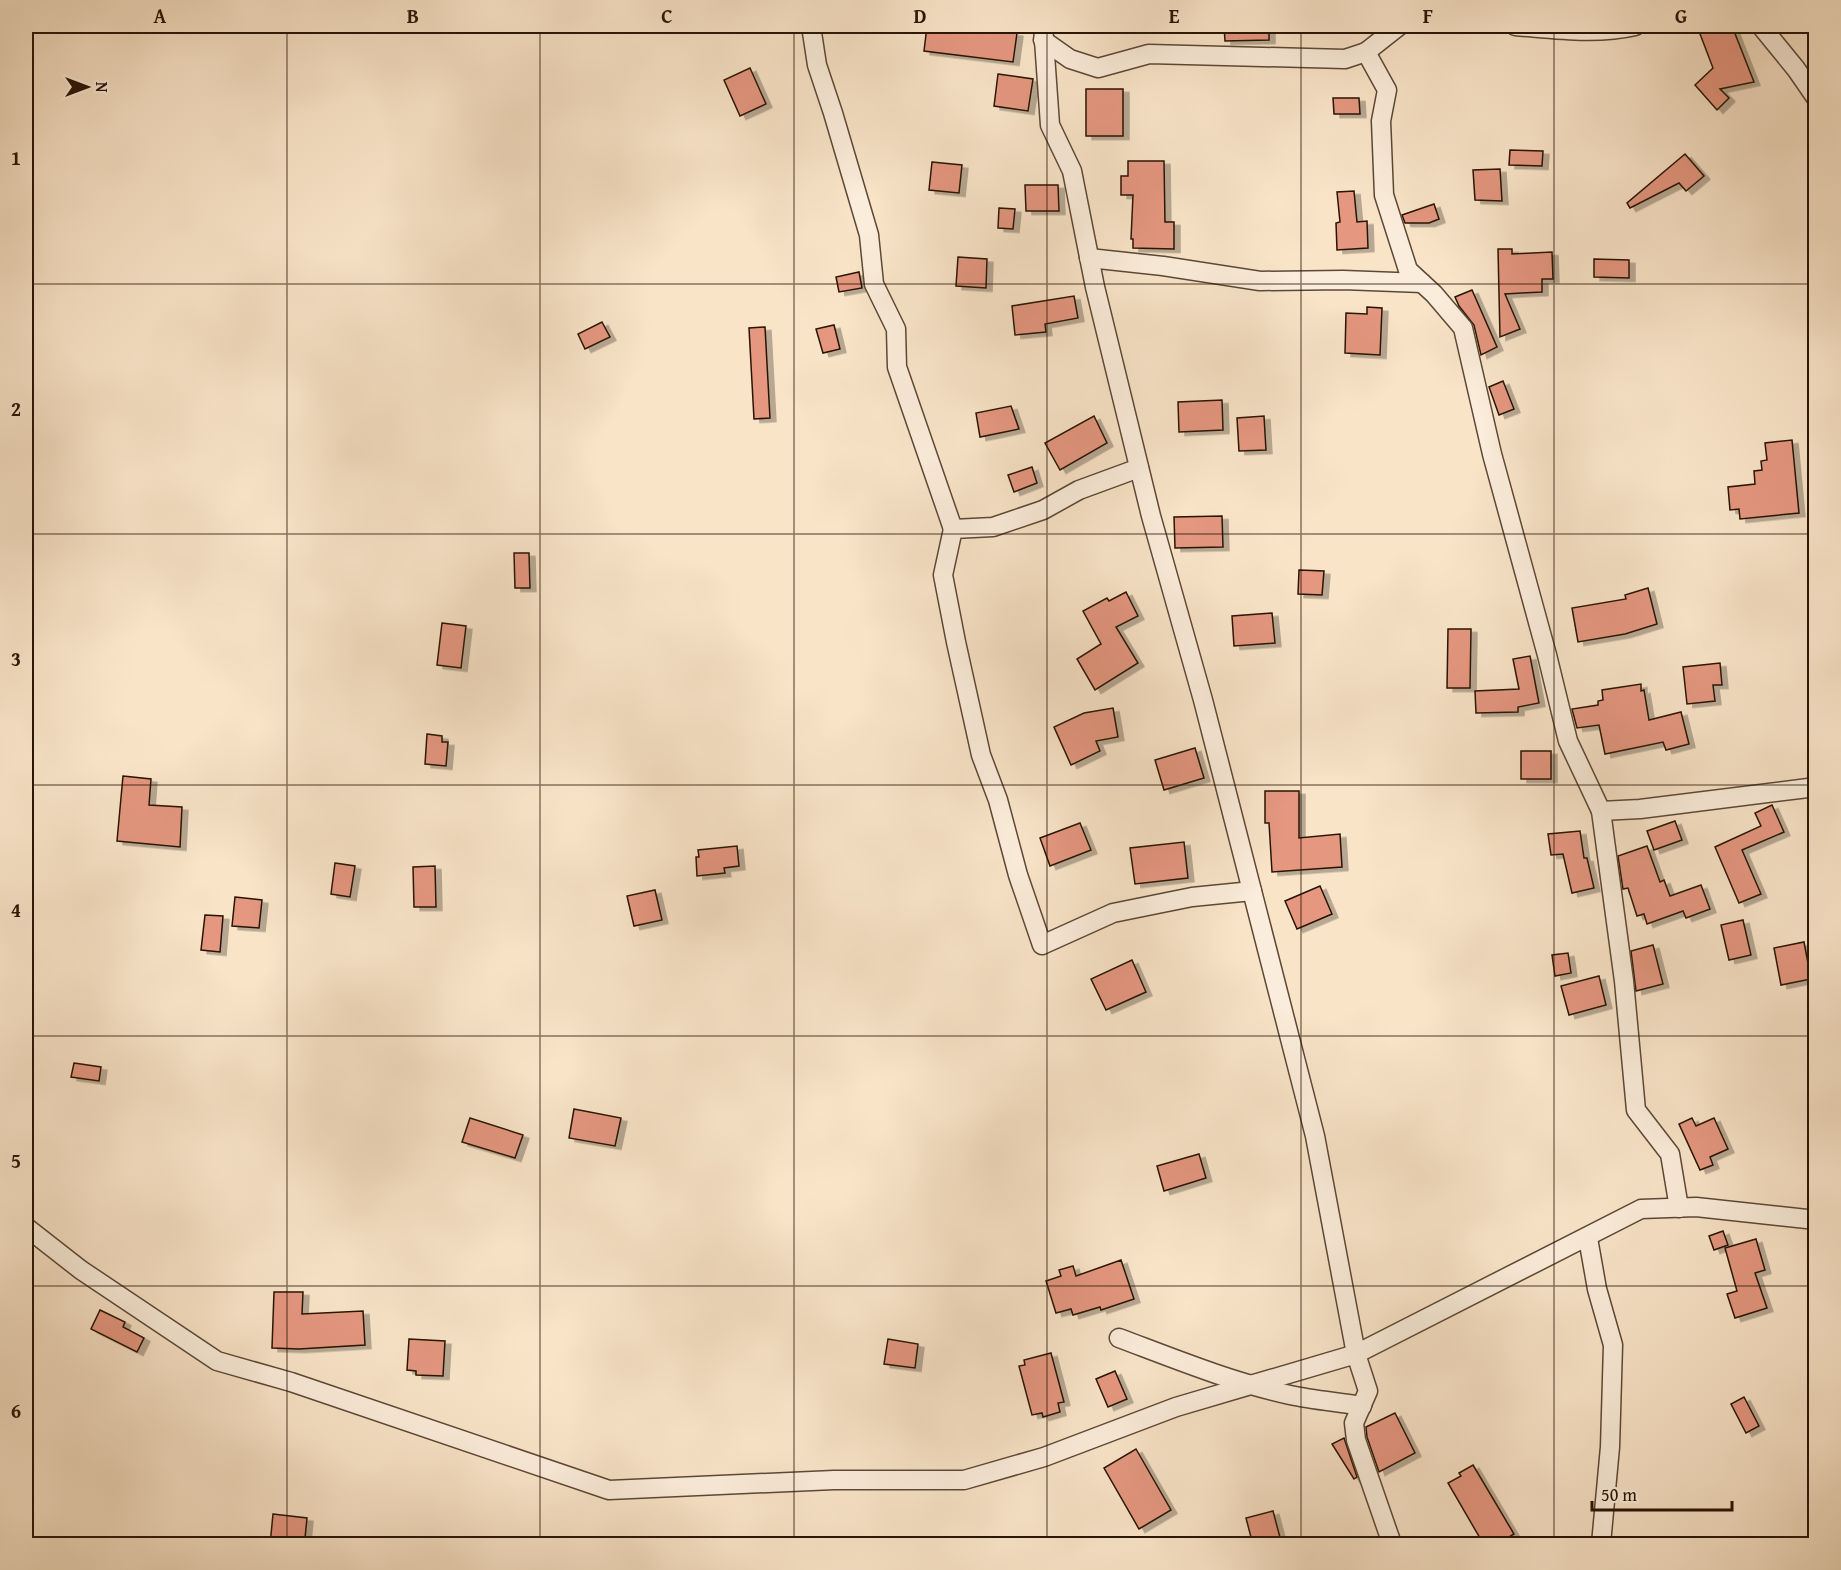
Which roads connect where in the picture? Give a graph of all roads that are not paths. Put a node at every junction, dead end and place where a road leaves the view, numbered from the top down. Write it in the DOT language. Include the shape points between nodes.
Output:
graph roads {
  1 [pos="811,26"];
  2 [pos="1399,26"];
  3 [pos="1515,26"];
  4 [pos="1635,26"];
  5 [pos="1761,26"];
  6 [pos="1043,33"];
  7 [pos="1366,52"];
  8 [pos="1815,98"];
  9 [pos="1089,258"];
  10 [pos="1422,283"];
  11 [pos="1139,468"];
  12 [pos="953,529"];
  13 [pos="1815,788"];
  14 [pos="1601,811"];
  15 [pos="1252,891"];
  16 [pos="1679,1208"];
  17 [pos="1815,1220"];
  18 [pos="26,1227"];
  19 [pos="1588,1238"];
  20 [pos="1119,1338"];
  21 [pos="1356,1354"];
  22 [pos="1253,1384"];
  23 [pos="1362,1406"];
  24 [pos="1392,1545"];
  25 [pos="1601,1545"];
  1 -- 12 [label="street" via="817,65 869,235 874,285 896,329 897,367"];
  2 -- 7 [label="street"];
  3 -- 4 [label="street" via="1561,30"];
  5 -- 8 [label="street"];
  6 -- 7 [label="street" via="1070,59 1098,68 1149,54 1346,59"];
  6 -- 9 [label="street" via="1050,125 1072,171"];
  7 -- 10 [label="street" via="1388,90 1381,121 1384,195 1408,270"];
  9 -- 10 [label="street" via="1260,281"];
  9 -- 11 [label="street"];
  10 -- 14 [label="street" via="1463,328 1568,741"];
  11 -- 12 [label="street" via="993,527"];
  11 -- 15 [label="street"];
  12 -- 15 [label="street" via="942,575 981,755 1042,945 1113,913 1192,897"];
  13 -- 14 [label="street"];
  14 -- 16 [label="street" via="1624,981 1636,1110 1670,1154"];
  15 -- 21 [label="street" via="1315,1136"];
  16 -- 17 [label="street"];
  16 -- 19 [label="street" via="1641,1209"];
  18 -- 22 [label="street" via="81,1270 217,1361 609,1490 834,1480 964,1480"];
  19 -- 21 [label="street"];
  19 -- 25 [label="street" via="1613,1345 1610,1447"];
  20 -- 22 [label="street"];
  21 -- 22 [label="street"];
  21 -- 23 [label="street" via="1368,1391"];
  22 -- 23 [label="street" via="1290,1395"];
  23 -- 24 [label="street" via="1354,1423 1356,1440"];
}
